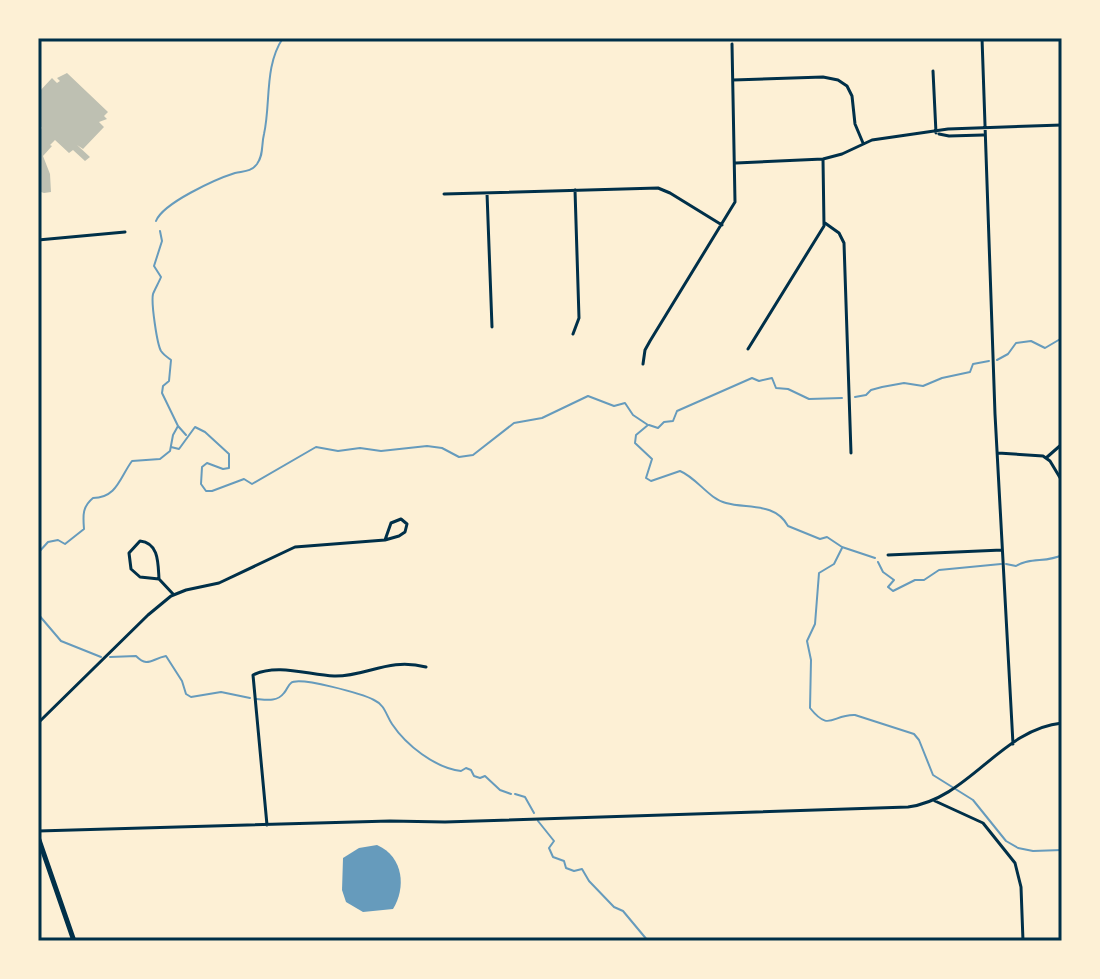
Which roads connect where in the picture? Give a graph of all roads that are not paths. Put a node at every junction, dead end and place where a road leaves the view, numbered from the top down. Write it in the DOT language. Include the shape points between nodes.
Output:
graph roads {
  1 [pos="982,38"];
  2 [pos="732,44"];
  3 [pos="933,71"];
  4 [pos="733,80"];
  5 [pos="1062,125"];
  6 [pos="985,127"];
  7 [pos="936,133"];
  8 [pos="985,135"];
  9 [pos="863,143"];
  10 [pos="823,159"];
  11 [pos="736,163"];
  12 [pos="575,190"];
  13 [pos="487,193"];
  14 [pos="444,194"];
  15 [pos="825,223"];
  16 [pos="722,225"];
  17 [pos="125,232"];
  18 [pos="38,240"];
  19 [pos="492,327"];
  20 [pos="573,334"];
  21 [pos="748,349"];
  22 [pos="643,364"];
  23 [pos="1062,444"];
  24 [pos="851,453"];
  25 [pos="998,453"];
  26 [pos="1046,458"];
  27 [pos="1062,481"];
  28 [pos="385,540"];
  29 [pos="1002,550"];
  30 [pos="888,555"];
  31 [pos="159,579"];
  32 [pos="174,595"];
  33 [pos="426,667"];
  34 [pos="38,723"];
  35 [pos="1062,723"];
  36 [pos="1013,744"];
  37 [pos="935,801"];
  38 [pos="267,825"];
  39 [pos="38,831"];
  40 [pos="38,837"];
  41 [pos="74,941"];
  42 [pos="1023,941"];
  1 -- 6 [label="street"];
  2 -- 4 [label="street"];
  3 -- 7 [label="street"];
  4 -- 9 [label="street" via="838,80 852,96"];
  4 -- 11 [label="street"];
  5 -- 6 [label="street"];
  6 -- 7 [label="street"];
  6 -- 8 [label="street"];
  7 -- 8 [label="street"];
  7 -- 9 [label="street"];
  8 -- 25 [label="street"];
  9 -- 10 [label="street"];
  10 -- 11 [label="street"];
  10 -- 15 [label="street"];
  11 -- 16 [label="street" via="735,202"];
  12 -- 13 [label="street"];
  12 -- 16 [label="street" via="658,188"];
  12 -- 20 [label="street" via="579,318"];
  13 -- 14 [label="street"];
  13 -- 19 [label="street"];
  15 -- 21 [label="street"];
  15 -- 24 [label="street" via="844,243"];
  16 -- 22 [label="street" via="650,341"];
  17 -- 18 [label="street"];
  23 -- 26 [label="street"];
  25 -- 26 [label="street"];
  25 -- 29 [label="street"];
  26 -- 27 [label="street"];
  28 -- 28 [label="street" via="403,534 405,521 391,523"];
  28 -- 32 [label="street" via="295,547 219,583"];
  29 -- 30 [label="street"];
  29 -- 36 [label="street"];
  31 -- 31 [label="street" via="140,577 131,569 129,553 140,541 155,549"];
  31 -- 32 [label="street"];
  32 -- 34 [label="street"];
  33 -- 38 [label="street" via="394,664 334,676 256,673 252,681"];
  35 -- 36 [label="street" via="1035,730"];
  36 -- 37 [label="street"];
  37 -- 38 [label="street" via="895,808"];
  37 -- 42 [label="street" via="983,823 1015,863"];
  38 -- 39 [label="street"];
  40 -- 41 [label="main road"];
}
